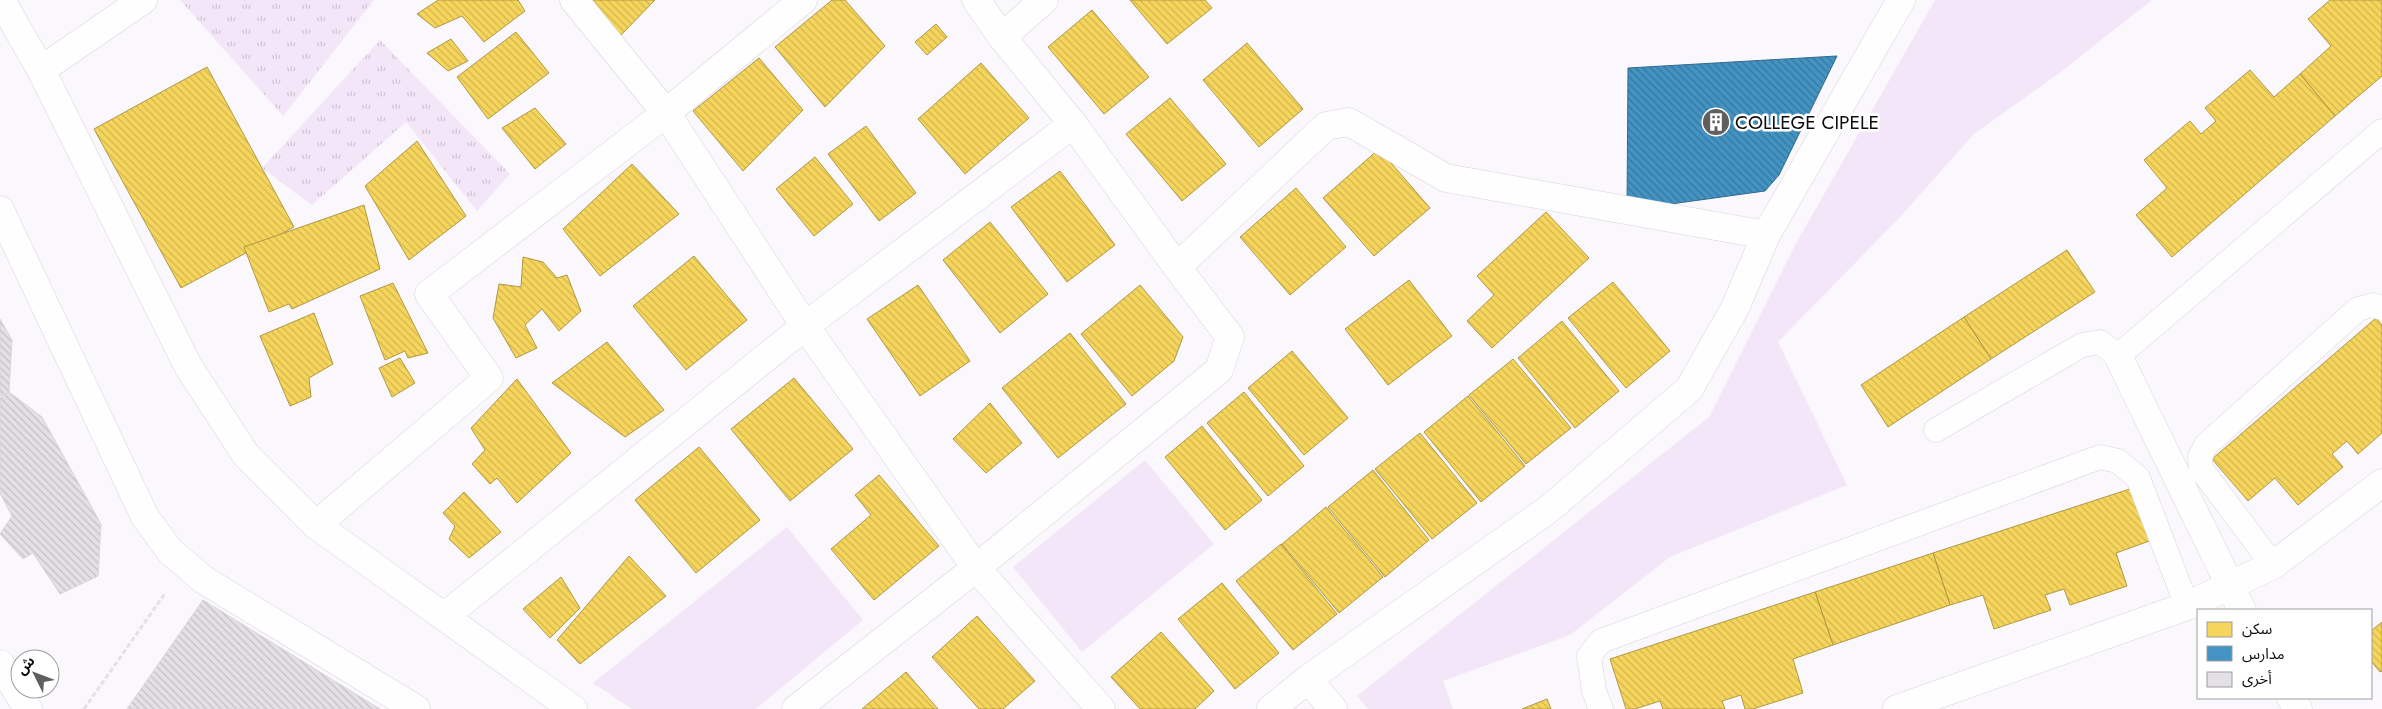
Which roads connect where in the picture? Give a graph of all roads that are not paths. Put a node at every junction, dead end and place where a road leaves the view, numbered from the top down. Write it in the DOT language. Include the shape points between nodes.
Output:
graph roads {
  1 [pos="1,0"];
  2 [pos="143,0"];
  3 [pos="574,0"];
  4 [pos="803,0"];
  5 [pos="976,0"];
  6 [pos="1044,0"];
  7 [pos="1901,0"];
  8 [pos="1002,37"];
  9 [pos="41,70"];
  10 [pos="666,113"];
  11 [pos="1073,124"];
  12 [pos="2382,131"];
  13 [pos="0,210"];
  14 [pos="1766,235"];
  15 [pos="1177,267"];
  16 [pos="2382,308"];
  17 [pos="805,326"];
  18 [pos="2118,356"];
  19 [pos="1936,430"];
  20 [pos="2382,483"];
  21 [pos="316,525"];
  22 [pos="2273,565"];
  23 [pos="976,568"];
  24 [pos="2236,599"];
  25 [pos="2187,606"];
  26 [pos="445,616"];
  27 [pos="0,664"];
  28 [pos="1308,679"];
  29 [pos="10,688"];
  30 [pos="416,709"];
  31 [pos="572,709"];
  32 [pos="796,709"];
  33 [pos="1101,709"];
  34 [pos="1271,709"];
  35 [pos="1333,709"];
  36 [pos="1601,709"];
  37 [pos="1897,709"];
  1 -- 9 [label="street"];
  2 -- 9 [label="street"];
  3 -- 10 [label="street"];
  4 -- 10 [label="street"];
  5 -- 8 [label="street"];
  6 -- 8 [label="street"];
  7 -- 14 [label="street"];
  8 -- 11 [label="street"];
  9 -- 21 [label="street" via="188,366 246,455"];
  10 -- 17 [label="street"];
  10 -- 21 [label="street" via="430,294 489,378"];
  11 -- 15 [label="street"];
  11 -- 17 [label="street"];
  12 -- 18 [label="lane"];
  13 -- 30 [label="street" via="145,517 170,551 204,580"];
  14 -- 15 [label="street" via="1446,178 1349,122 1326,126"];
  14 -- 28 [label="street" via="1735,308 1689,389 1549,509"];
  15 -- 23 [label="street" via="1230,337 1219,370"];
  16 -- 22 [label="lane" via="2373,305 2358,309 2206,445 2200,457 2201,469"];
  17 -- 23 [label="street"];
  17 -- 26 [label="street"];
  18 -- 19 [label="lane" via="2100,342 2082,345"];
  18 -- 24 [label="street"];
  20 -- 22 [label="street"];
  21 -- 26 [label="street"];
  22 -- 24 [label="street"];
  23 -- 32 [label="street"];
  23 -- 33 [label="street"];
  24 -- 25 [label="street"];
  25 -- 36 [label="lane" via="2138,478 2118,461 2100,457 1601,641 1589,656 1594,690"];
  25 -- 37 [label="street"];
  26 -- 31 [label="street"];
  27 -- 29 [label="street"];
  28 -- 34 [label="street"];
  28 -- 35 [label="street"];
}
